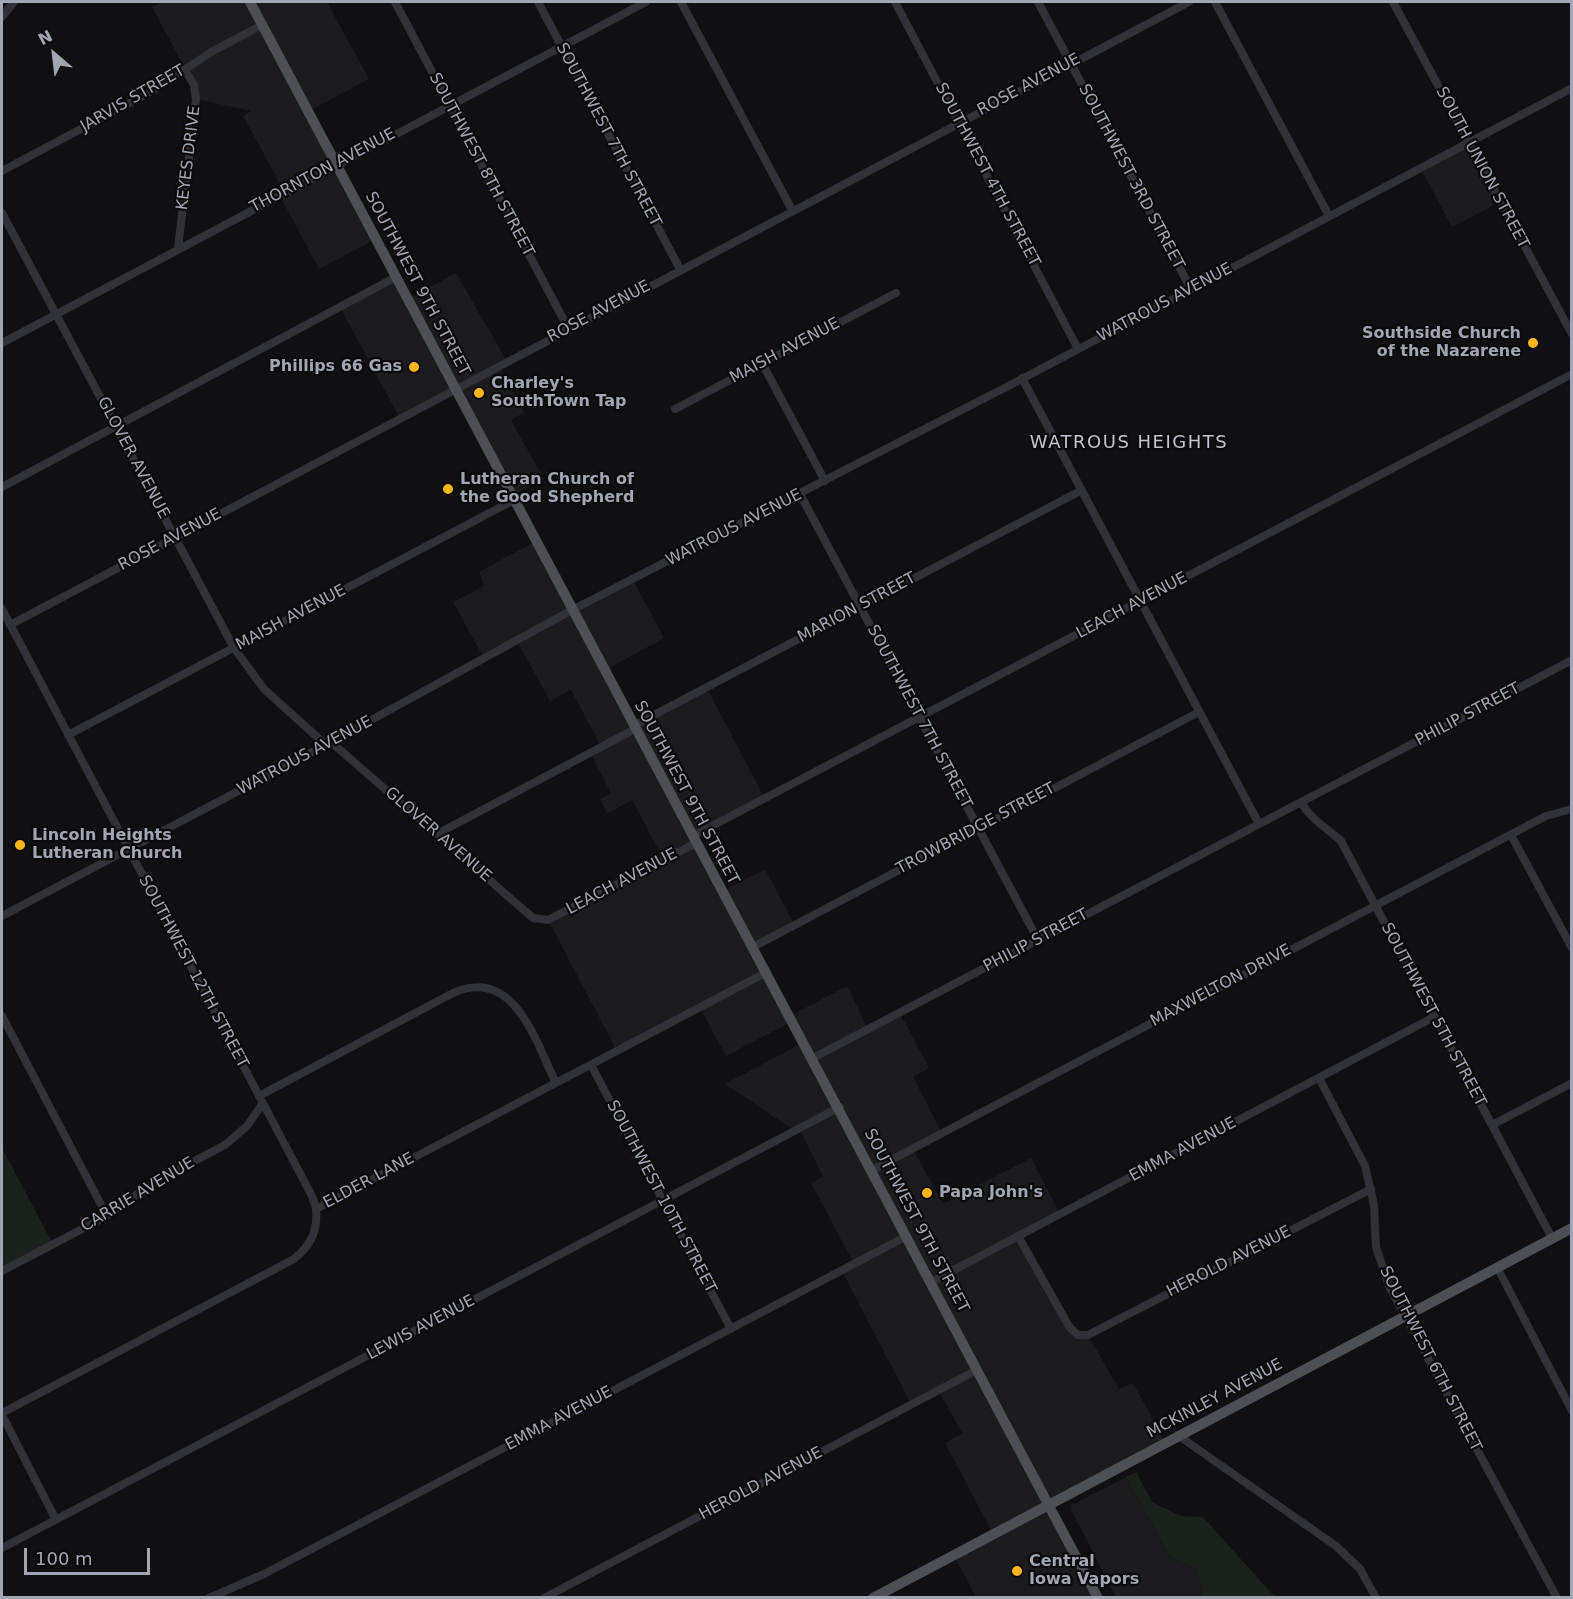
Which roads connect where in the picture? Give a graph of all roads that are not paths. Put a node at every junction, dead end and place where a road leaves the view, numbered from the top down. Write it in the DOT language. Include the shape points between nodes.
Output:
graph roads {
  1 [pos="14,2"];
  2 [pos="250,2"];
  3 [pos="394,2"];
  4 [pos="538,2"];
  5 [pos="646,2"];
  6 [pos="681,2"];
  7 [pos="895,2"];
  8 [pos="1038,2"];
  9 [pos="1189,2"];
  10 [pos="1215,2"];
  11 [pos="1393,2"];
  12 [pos="2,17"];
  13 [pos="262,25"];
  14 [pos="561,46"];
  15 [pos="1071,63"];
  16 [pos="186,70"];
  17 [pos="1572,88"];
  18 [pos="449,105"];
  19 [pos="959,122"];
  20 [pos="1468,142"];
  21 [pos="336,164"];
  22 [pos="2,171"];
  23 [pos="792,210"];
  24 [pos="2,213"];
  25 [pos="1329,216"];
  26 [pos="178,248"];
  27 [pos="680,269"];
  28 [pos="396,277"];
  29 [pos="1191,289"];
  30 [pos="896,293"];
  31 [pos="57,315"];
  32 [pos="568,328"];
  33 [pos="1572,334"];
  34 [pos="2,343"];
  35 [pos="1078,348"];
  36 [pos="762,363"];
  37 [pos="1572,374"];
  38 [pos="1022,378"];
  39 [pos="455,388"];
  40 [pos="675,410"];
  41 [pos="116,426"];
  42 [pos="825,481"];
  43 [pos="2,487"];
  44 [pos="1082,490"];
  45 [pos="800,494"];
  46 [pos="514,500"];
  47 [pos="175,537"];
  48 [pos="1141,601"];
  49 [pos="860,607"];
  50 [pos="2,609"];
  51 [pos="572,610"];
  52 [pos="10,624"];
  53 [pos="234,648"];
  54 [pos="1572,660"];
  55 [pos="1199,712"];
  56 [pos="919,717"];
  57 [pos="634,727"];
  58 [pos="68,735"];
  59 [pos="328,744"];
  60 [pos="1301,802"];
  61 [pos="1572,809"];
  62 [pos="1259,824"];
  63 [pos="978,828"];
  64 [pos="437,834"];
  65 [pos="1511,835"];
  66 [pos="694,840"];
  67 [pos="128,849"];
  68 [pos="1375,905"];
  69 [pos="2,916"];
  70 [pos="548,920"];
  71 [pos="1038,940"];
  72 [pos="753,947"];
  73 [pos="1572,948"];
  74 [pos="767,972"];
  75 [pos="2,1016"];
  76 [pos="1434,1017"];
  77 [pos="813,1058"];
  78 [pos="591,1065"];
  79 [pos="1319,1078"];
  80 [pos="556,1083"];
  81 [pos="1572,1083"];
  82 [pos="261,1100"];
  83 [pos="840,1107"];
  84 [pos="1492,1125"];
  85 [pos="872,1170"];
  86 [pos="1371,1189"];
  87 [pos="663,1200"];
  88 [pos="316,1209"];
  89 [pos="107,1216"];
  90 [pos="1572,1228"];
  91 [pos="907,1236"];
  92 [pos="1018,1236"];
  93 [pos="1552,1238"];
  94 [pos="1497,1268"];
  95 [pos="2,1271"];
  96 [pos="931,1282"];
  97 [pos="1405,1316"];
  98 [pos="731,1329"];
  99 [pos="977,1370"];
  100 [pos="1572,1411"];
  101 [pos="2,1414"];
  102 [pos="1179,1436"];
  103 [pos="1048,1505"];
  104 [pos="56,1520"];
  105 [pos="2,1548"];
  106 [pos="209,1598"];
  107 [pos="544,1598"];
  108 [pos="873,1598"];
  109 [pos="1098,1598"];
  110 [pos="1376,1598"];
  111 [pos="1557,1598"];
  1 -- 12 [label="street"];
  2 -- 13 [label="main road, SOUTHWEST 9TH STREET"];
  3 -- 18 [label="street, SOUTHWEST 8TH STREET"];
  4 -- 14 [label="street, SOUTHWEST 7TH STREET"];
  5 -- 14 [label="street, THORNTON AVENUE"];
  6 -- 23 [label="street"];
  7 -- 19 [label="street, SOUTHWEST 4TH STREET"];
  8 -- 15 [label="street, SOUTHWEST 3RD STREET"];
  9 -- 15 [label="street, ROSE AVENUE"];
  10 -- 25 [label="street"];
  11 -- 20 [label="street, SOUTH UNION STREET"];
  13 -- 16 [label="street, JARVIS STREET"];
  13 -- 21 [label="main road, SOUTHWEST 9TH STREET"];
  14 -- 18 [label="street, THORNTON AVENUE"];
  14 -- 27 [label="street, SOUTHWEST 7TH STREET"];
  15 -- 19 [label="street, ROSE AVENUE"];
  15 -- 29 [label="street, SOUTHWEST 3RD STREET"];
  16 -- 22 [label="street, JARVIS STREET"];
  16 -- 26 [label="street, KEYES DRIVE" via="196,99"];
  17 -- 20 [label="street, WATROUS AVENUE"];
  18 -- 21 [label="street, THORNTON AVENUE"];
  18 -- 32 [label="street, SOUTHWEST 8TH STREET"];
  19 -- 23 [label="street, ROSE AVENUE"];
  19 -- 35 [label="street, SOUTHWEST 4TH STREET"];
  20 -- 25 [label="street, WATROUS AVENUE"];
  20 -- 33 [label="street, SOUTH UNION STREET"];
  21 -- 26 [label="street, THORNTON AVENUE"];
  21 -- 28 [label="main road, SOUTHWEST 9TH STREET"];
  23 -- 27 [label="street, ROSE AVENUE"];
  24 -- 31 [label="street, GLOVER AVENUE"];
  25 -- 29 [label="street, WATROUS AVENUE"];
  26 -- 31 [label="street, THORNTON AVENUE"];
  27 -- 32 [label="street, ROSE AVENUE"];
  28 -- 39 [label="main road, SOUTHWEST 9TH STREET"];
  28 -- 41 [label="street"];
  29 -- 35 [label="street, WATROUS AVENUE"];
  30 -- 36 [label="street, MAISH AVENUE"];
  31 -- 34 [label="street, THORNTON AVENUE"];
  31 -- 41 [label="street, GLOVER AVENUE"];
  32 -- 39 [label="street, ROSE AVENUE"];
  35 -- 38 [label="street, WATROUS AVENUE"];
  36 -- 40 [label="street, MAISH AVENUE"];
  36 -- 42 [label="street"];
  37 -- 48 [label="street, LEACH AVENUE"];
  38 -- 42 [label="street, WATROUS AVENUE"];
  38 -- 44 [label="street"];
  39 -- 46 [label="main road, SOUTHWEST 9TH STREET"];
  39 -- 47 [label="street, ROSE AVENUE"];
  41 -- 43 [label="street"];
  41 -- 47 [label="street, GLOVER AVENUE"];
  42 -- 45 [label="street, WATROUS AVENUE"];
  44 -- 48 [label="street"];
  44 -- 49 [label="street, MARION STREET"];
  45 -- 49 [label="street, SOUTHWEST 7TH STREET"];
  45 -- 51 [label="street, WATROUS AVENUE"];
  46 -- 51 [label="main road, SOUTHWEST 9TH STREET"];
  46 -- 53 [label="street, MAISH AVENUE"];
  47 -- 52 [label="street, ROSE AVENUE"];
  47 -- 53 [label="street, GLOVER AVENUE"];
  48 -- 55 [label="street"];
  48 -- 56 [label="street, LEACH AVENUE"];
  49 -- 56 [label="street, SOUTHWEST 7TH STREET"];
  49 -- 57 [label="street, MARION STREET"];
  50 -- 52 [label="street, SOUTHWEST 12TH STREET"];
  51 -- 57 [label="main road, SOUTHWEST 9TH STREET"];
  51 -- 59 [label="street, WATROUS AVENUE"];
  52 -- 58 [label="street, SOUTHWEST 12TH STREET"];
  53 -- 58 [label="street, MAISH AVENUE"];
  53 -- 59 [label="street, GLOVER AVENUE" via="264,689"];
  54 -- 60 [label="street, PHILIP STREET"];
  55 -- 62 [label="street"];
  55 -- 63 [label="street, TROWBRIDGE STREET"];
  56 -- 63 [label="street, SOUTHWEST 7TH STREET"];
  56 -- 66 [label="street, LEACH AVENUE"];
  57 -- 64 [label="street, MARION STREET"];
  57 -- 66 [label="main road, SOUTHWEST 9TH STREET"];
  58 -- 67 [label="street, SOUTHWEST 12TH STREET"];
  59 -- 64 [label="street, GLOVER AVENUE"];
  59 -- 67 [label="street, WATROUS AVENUE"];
  60 -- 62 [label="street, PHILIP STREET"];
  60 -- 68 [label="street, SOUTHWEST 5TH STREET" via="1310,818 1341,842"];
  61 -- 65 [label="street, MAXWELTON DRIVE" via="1546,816"];
  62 -- 71 [label="street, PHILIP STREET"];
  63 -- 71 [label="street, SOUTHWEST 7TH STREET"];
  63 -- 72 [label="street, TROWBRIDGE STREET"];
  64 -- 70 [label="street, GLOVER AVENUE" via="533,918"];
  65 -- 68 [label="street, MAXWELTON DRIVE"];
  65 -- 73 [label="street"];
  66 -- 70 [label="street, LEACH AVENUE"];
  66 -- 72 [label="main road, SOUTHWEST 9TH STREET"];
  67 -- 69 [label="street, WATROUS AVENUE"];
  67 -- 82 [label="street, SOUTHWEST 12TH STREET"];
  68 -- 76 [label="street, SOUTHWEST 5TH STREET"];
  68 -- 85 [label="street, MAXWELTON DRIVE"];
  71 -- 77 [label="street, PHILIP STREET"];
  72 -- 74 [label="main road, SOUTHWEST 9TH STREET"];
  74 -- 77 [label="main road, SOUTHWEST 9TH STREET"];
  74 -- 78 [label="street, ELDER LANE"];
  75 -- 89 [label="street"];
  76 -- 79 [label="street, EMMA AVENUE"];
  76 -- 84 [label="street, SOUTHWEST 5TH STREET"];
  77 -- 83 [label="main road, SOUTHWEST 9TH STREET"];
  78 -- 80 [label="street, ELDER LANE"];
  78 -- 87 [label="street, SOUTHWEST 10TH STREET"];
  79 -- 86 [label="street, SOUTHWEST 6TH STREET" via="1357,1147"];
  79 -- 92 [label="street, EMMA AVENUE"];
  80 -- 82 [label="street, CARRIE AVENUE" via="527,1022 505,995 480,986 453,993"];
  80 -- 88 [label="street, ELDER LANE"];
  81 -- 84 [label="street"];
  82 -- 88 [label="street, SOUTHWEST 12TH STREET"];
  82 -- 89 [label="street, CARRIE AVENUE" via="247,1126 233,1140 156,1181"];
  83 -- 85 [label="main road, SOUTHWEST 9TH STREET"];
  83 -- 87 [label="street, LEWIS AVENUE"];
  84 -- 93 [label="street, SOUTHWEST 5TH STREET"];
  85 -- 91 [label="main road, SOUTHWEST 9TH STREET"];
  86 -- 92 [label="street, HEROLD AVENUE" via="1088,1335 1078,1335 1070,1328"];
  86 -- 97 [label="street, SOUTHWEST 6TH STREET" via="1379,1260"];
  87 -- 98 [label="street, SOUTHWEST 10TH STREET"];
  87 -- 104 [label="street, LEWIS AVENUE"];
  88 -- 101 [label="street, ELDER LANE" via="314,1236 294,1259"];
  89 -- 95 [label="street, CARRIE AVENUE"];
  90 -- 93 [label="main road, MCKINLEY AVENUE"];
  91 -- 96 [label="main road, SOUTHWEST 9TH STREET"];
  91 -- 98 [label="street, EMMA AVENUE"];
  92 -- 96 [label="street, EMMA AVENUE"];
  93 -- 94 [label="main road, MCKINLEY AVENUE"];
  94 -- 97 [label="main road, MCKINLEY AVENUE"];
  94 -- 100 [label="street"];
  96 -- 99 [label="main road, SOUTHWEST 9TH STREET"];
  97 -- 102 [label="main road, MCKINLEY AVENUE"];
  97 -- 111 [label="street, SOUTHWEST 6TH STREET"];
  98 -- 106 [label="street, EMMA AVENUE" via="264,1574"];
  99 -- 103 [label="main road, SOUTHWEST 9TH STREET"];
  99 -- 107 [label="street, HEROLD AVENUE"];
  101 -- 104 [label="street"];
  102 -- 103 [label="main road, MCKINLEY AVENUE"];
  102 -- 110 [label="street" via="1336,1546 1360,1569"];
  103 -- 108 [label="main road, MCKINLEY AVENUE"];
  103 -- 109 [label="main road, SOUTHWEST 9TH STREET"];
  104 -- 105 [label="street, LEWIS AVENUE"];
}
